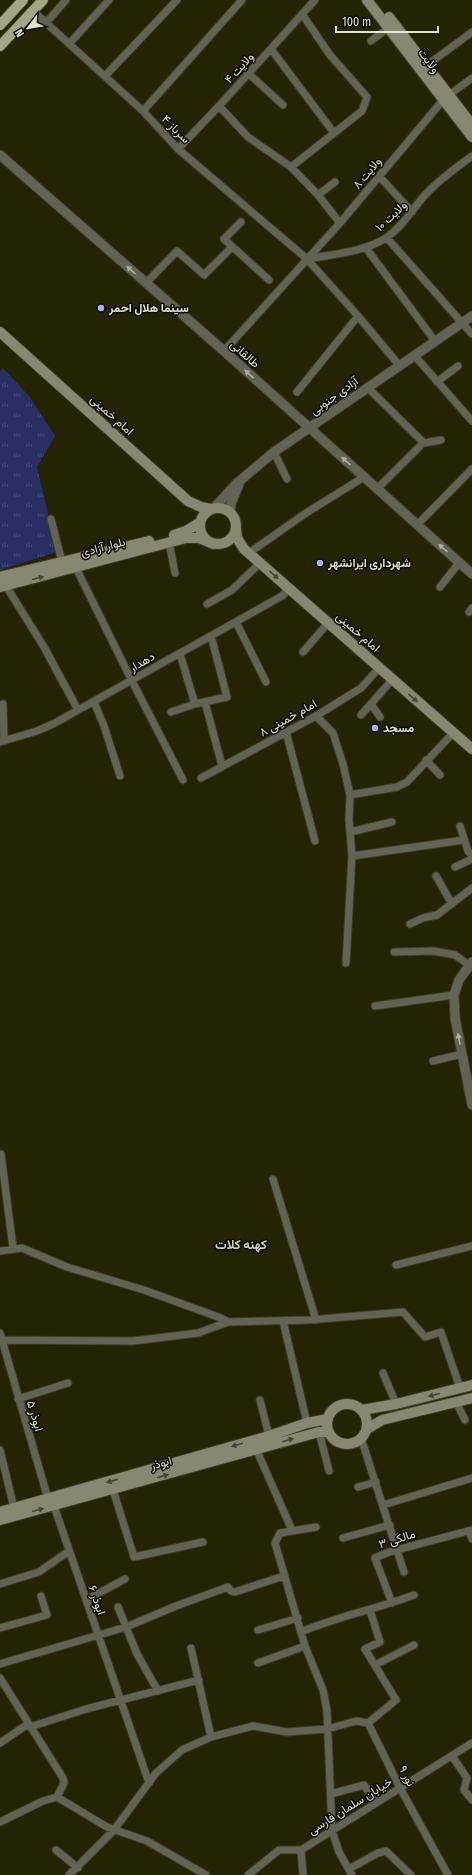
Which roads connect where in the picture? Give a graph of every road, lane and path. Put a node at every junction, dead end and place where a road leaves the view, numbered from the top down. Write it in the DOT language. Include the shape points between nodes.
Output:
graph roads {
  1 [pos="23,0"];
  2 [pos="43,0"];
  3 [pos="66,0"];
  4 [pos="109,0"];
  5 [pos="177,0"];
  6 [pos="242,0"];
  7 [pos="315,0"];
  8 [pos="367,0"];
  9 [pos="375,0"];
  10 [pos="33,11"];
  11 [pos="302,14"];
  12 [pos="46,23"];
  13 [pos="0,25"];
  14 [pos="388,28"];
  15 [pos="472,32"];
  16 [pos="371,41"];
  17 [pos="69,44"];
  18 [pos="0,46"];
  19 [pos="271,49"];
  20 [pos="426,66"];
  21 [pos="248,73"];
  22 [pos="105,76"];
  23 [pos="472,78"];
  24 [pos="446,98"];
  25 [pos="283,105"];
  26 [pos="219,106"];
  27 [pos="143,111"];
  28 [pos="472,125"];
  29 [pos="334,133"];
  30 [pos="472,137"];
  31 [pos="178,148"];
  32 [pos="0,155"];
  33 [pos="472,156"];
  34 [pos="291,167"];
  35 [pos="379,176"];
  36 [pos="334,182"];
  37 [pos="318,195"];
  38 [pos="412,212"];
  39 [pos="241,222"];
  40 [pos="340,223"];
  41 [pos="386,238"];
  42 [pos="232,247"];
  43 [pos="366,248"];
  44 [pos="307,259"];
  45 [pos="269,280"];
  46 [pos="146,283"];
  47 [pos="358,316"];
  48 [pos="472,316"];
  49 [pos="461,323"];
  50 [pos="0,332"];
  51 [pos="472,334"];
  52 [pos="435,341"];
  53 [pos="224,351"];
  54 [pos="414,355"];
  55 [pos="399,365"];
  56 [pos="458,366"];
  57 [pos="438,382"];
  58 [pos="367,387"];
  59 [pos="297,392"];
  60 [pos="472,421"];
  61 [pos="309,428"];
  62 [pos="441,440"];
  63 [pos="419,447"];
  64 [pos="274,452"];
  65 [pos="472,469"];
  66 [pos="364,477"];
  67 [pos="242,479"];
  68 [pos="287,479"];
  69 [pos="376,489"];
  70 [pos="188,501"];
  71 [pos="212,508"];
  72 [pos="230,512"];
  73 [pos="50,519"];
  74 [pos="200,521"];
  75 [pos="417,526"];
  76 [pos="236,529"];
  77 [pos="169,542"];
  78 [pos="216,544"];
  79 [pos="247,551"];
  80 [pos="62,562"];
  81 [pos="260,563"];
  82 [pos="459,563"];
  83 [pos="76,568"];
  84 [pos="175,573"];
  85 [pos="472,574"];
  86 [pos="0,577"];
  87 [pos="3,587"];
  88 [pos="440,587"];
  89 [pos="289,589"];
  90 [pos="207,604"];
  91 [pos="236,622"];
  92 [pos="328,623"];
  93 [pos="211,636"];
  94 [pos="303,652"];
  95 [pos="180,654"];
  96 [pos="379,668"];
  97 [pos="392,680"];
  98 [pos="132,681"];
  99 [pos="266,682"];
  100 [pos="94,702"];
  101 [pos="205,702"];
  102 [pos="3,704"];
  103 [pos="195,704"];
  104 [pos="371,704"];
  105 [pos="78,710"];
  106 [pos="171,712"];
  107 [pos="361,715"];
  108 [pos="316,716"];
  109 [pos="380,717"];
  110 [pos="286,732"];
  111 [pos="453,732"];
  112 [pos="2,742"];
  113 [pos="472,750"];
  114 [pos="426,760"];
  115 [pos="222,766"];
  116 [pos="440,775"];
  117 [pos="120,776"];
  118 [pos="201,778"];
  119 [pos="183,780"];
  120 [pos="350,795"];
  121 [pos="392,822"];
  122 [pos="460,826"];
  123 [pos="350,832"];
  124 [pos="464,840"];
  125 [pos="315,841"];
  126 [pos="352,856"];
  127 [pos="472,858"];
  128 [pos="455,868"];
  129 [pos="436,876"];
  130 [pos="472,888"];
  131 [pos="452,904"];
  132 [pos="410,924"];
  133 [pos="394,952"];
  134 [pos="346,963"];
  135 [pos="470,964"];
  136 [pos="454,995"];
  137 [pos="375,1006"];
  138 [pos="462,1054"];
  139 [pos="433,1061"];
  140 [pos="469,1070"];
  141 [pos="472,1105"];
  142 [pos="1,1154"];
  143 [pos="273,1179"];
  144 [pos="472,1246"];
  145 [pos="13,1248"];
  146 [pos="0,1250"];
  147 [pos="396,1265"];
  148 [pos="316,1320"];
  149 [pos="283,1321"];
  150 [pos="228,1322"];
  151 [pos="0,1338"];
  152 [pos="383,1374"];
  153 [pos="68,1383"];
  154 [pos="472,1385"];
  155 [pos="460,1388"];
  156 [pos="472,1398"];
  157 [pos="18,1399"];
  158 [pos="260,1400"];
  159 [pos="456,1402"];
  160 [pos="396,1404"];
  161 [pos="362,1410"];
  162 [pos="328,1419"];
  163 [pos="465,1420"];
  164 [pos="308,1423"];
  165 [pos="367,1429"];
  166 [pos="319,1432"];
  167 [pos="329,1432"];
  168 [pos="269,1436"];
  169 [pos="361,1438"];
  170 [pos="256,1449"];
  171 [pos="0,1452"];
  172 [pos="329,1471"];
  173 [pos="472,1478"];
  174 [pos="376,1482"];
  175 [pos="358,1487"];
  176 [pos="113,1490"];
  177 [pos="51,1502"];
  178 [pos="383,1504"];
  179 [pos="14,1508"];
  180 [pos="0,1512"];
  181 [pos="0,1520"];
  182 [pos="390,1525"];
  183 [pos="316,1527"];
  184 [pos="292,1530"];
  185 [pos="470,1530"];
  186 [pos="343,1538"];
  187 [pos="472,1539"];
  188 [pos="203,1542"];
  189 [pos="397,1549"];
  190 [pos="69,1551"];
  191 [pos="404,1572"];
  192 [pos="284,1576"];
  193 [pos="125,1579"];
  194 [pos="0,1584"];
  195 [pos="414,1595"];
  196 [pos="41,1596"];
  197 [pos="86,1600"];
  198 [pos="392,1603"];
  199 [pos="118,1607"];
  200 [pos="370,1610"];
  201 [pos="298,1618"];
  202 [pos="126,1627"];
  203 [pos="0,1628"];
  204 [pos="258,1630"];
  205 [pos="301,1632"];
  206 [pos="98,1635"];
  207 [pos="414,1645"];
  208 [pos="305,1646"];
  209 [pos="191,1648"];
  210 [pos="258,1663"];
  211 [pos="0,1664"];
  212 [pos="375,1665"];
  213 [pos="199,1680"];
  214 [pos="1,1682"];
  215 [pos="158,1691"];
  216 [pos="120,1700"];
  217 [pos="368,1723"];
  218 [pos="29,1725"];
  219 [pos="327,1729"];
  220 [pos="210,1737"];
  221 [pos="0,1742"];
  222 [pos="472,1743"];
  223 [pos="452,1756"];
  224 [pos="149,1783"];
  225 [pos="400,1788"];
  226 [pos="332,1794"];
  227 [pos="57,1797"];
  228 [pos="472,1800"];
  229 [pos="376,1803"];
  230 [pos="0,1822"];
  231 [pos="114,1830"];
  232 [pos="332,1831"];
  233 [pos="56,1850"];
  234 [pos="301,1850"];
  235 [pos="78,1868"];
  236 [pos="351,1872"];
  237 [pos="69,1875"];
  238 [pos="206,1875"];
  239 [pos="248,1875"];
  240 [pos="304,1875"];
  241 [pos="411,1875"];
  242 [pos="448,1875"];
  1 -- 13 [label="main road"];
  2 -- 10 [label="main road"];
  3 -- 12 [label="street"];
  4 -- 17 [label="street"];
  5 -- 22 [label="street"];
  6 -- 27 [label="street"];
  7 -- 11 [label="street, ولایت ۴"];
  8 -- 14 [label="main road, ولایت"];
  9 -- 20 [label="main road, ولایت"];
  10 -- 12 [label="street, سرباز ۴"];
  10 -- 18 [label="main road"];
  11 -- 19 [label="street, ولایت ۴"];
  11 -- 29 [label="street" via="330,55 367,97 362,111"];
  12 -- 17 [label="street, سرباز ۴"];
  14 -- 16 [label="street"];
  14 -- 24 [label="main road, ولایت"];
  15 -- 20 [label="street"];
  17 -- 22 [label="street, سرباز ۴"];
  19 -- 21 [label="street, ولایت ۴"];
  19 -- 29 [label="street"];
  20 -- 24 [label="main road, ولایت"];
  21 -- 25 [label="street"];
  21 -- 26 [label="street, ولایت ۴"];
  22 -- 27 [label="street, سرباز ۴"];
  23 -- 24 [label="street, ولایت ۸"];
  24 -- 28 [label="main road, ولایت"];
  24 -- 30 [label="main road, ولایت"];
  24 -- 35 [label="street, ولایت ۸"];
  26 -- 31 [label="street, ولایت ۴"];
  26 -- 34 [label="street" via="248,136"];
  27 -- 31 [label="street, سرباز ۴"];
  29 -- 34 [label="street"];
  31 -- 44 [label="street, سرباز ۴"];
  46 -- 32 [label="street, طالقانی, one-way"];
  33 -- 38 [label="street, ولایت ۱۰" via="427,193"];
  34 -- 37 [label="street"];
  35 -- 38 [label="street"];
  35 -- 40 [label="street, ولایت ۸"];
  36 -- 37 [label="street"];
  37 -- 40 [label="street"];
  38 -- 41 [label="street, ولایت ۱۰"];
  39 -- 42 [label="street" via="224,239"];
  40 -- 44 [label="street, ولایت ۸"];
  41 -- 43 [label="street, ولایت ۱۰"];
  41 -- 49 [label="street"];
  42 -- 45 [label="street"];
  42 -- 46 [label="street" via="204,275 177,251"];
  43 -- 44 [label="street, ولایت ۱۰"];
  43 -- 52 [label="street"];
  44 -- 47 [label="street, سرباز ۴"];
  44 -- 53 [label="street, ولایت ۸"];
  46 -- 53 [label="street, طالقانی"];
  47 -- 55 [label="street, سرباز ۴"];
  47 -- 59 [label="street"];
  48 -- 49 [label="street, آزادی جنوبی"];
  49 -- 51 [label="street"];
  49 -- 52 [label="street, آزادی جنوبی"];
  50 -- 70 [label="main road, امام خمینی"];
  52 -- 54 [label="street, آزادی جنوبی"];
  61 -- 53 [label="street, طالقانی, one-way"];
  54 -- 55 [label="street, آزادی جنوبی"];
  54 -- 57 [label="street"];
  55 -- 58 [label="street, آزادی جنوبی"];
  56 -- 57 [label="street"];
  57 -- 60 [label="street"];
  58 -- 61 [label="street, آزادی جنوبی"];
  58 -- 62 [label="street" via="424,443"];
  61 -- 64 [label="street, آزادی جنوبی"];
  66 -- 61 [label="street, طالقانی, one-way"];
  63 -- 69 [label="street"];
  64 -- 67 [label="street, آزادی جنوبی"];
  64 -- 68 [label="street"];
  65 -- 75 [label="street"];
  66 -- 69 [label="street, طالقانی"];
  66 -- 79 [label="street"];
  67 -- 71 [label="street"];
  67 -- 72 [label="street, آزادی جنوبی" via="235,492"];
  69 -- 75 [label="street, طالقانی"];
  70 -- 71 [label="main road, امام خمینی" via="200,507"];
  70 -- 74 [label="main road" via="196,509"];
  71 -- 72 [label="main road"];
  71 -- 74 [label="main road" via="204,513"];
  72 -- 76 [label="main road"];
  73 -- 80 [label="street"];
  74 -- 78 [label="main road" via="199,528 204,538"];
  74 -- 80 [label="main road, بلوار آزادی" via="180,533"];
  82 -- 75 [label="street, طالقانی, one-way"];
  76 -- 78 [label="main road" via="230,540"];
  76 -- 79 [label="main road, امام خمینی" via="237,538"];
  77 -- 78 [label="main road, بلوار آزادی" via="199,538"];
  77 -- 83 [label="main road, بلوار آزادی"];
  77 -- 84 [label="street"];
  78 -- 79 [label="main road, بلوار آزادی"];
  79 -- 81 [label="main road, امام خمینی"];
  80 -- 86 [label="main road, بلوار آزادی"];
  81 -- 89 [label="main road, امام خمینی, one-way"];
  81 -- 90 [label="street" via="232,590"];
  82 -- 85 [label="street, طالقانی"];
  82 -- 88 [label="street"];
  87 -- 83 [label="main road, بلوار آزادی, one-way"];
  83 -- 98 [label="street"];
  87 -- 105 [label="street" via="44,647"];
  89 -- 91 [label="street, دهدار" via="282,596"];
  89 -- 92 [label="main road, امام خمینی"];
  91 -- 93 [label="street, دهدار"];
  91 -- 99 [label="street"];
  92 -- 94 [label="street"];
  92 -- 96 [label="main road, امام خمینی"];
  93 -- 95 [label="street, دهدار"];
  93 -- 101 [label="street" via="227,697"];
  95 -- 98 [label="street, دهدار"];
  95 -- 103 [label="street"];
  96 -- 97 [label="main road, امام خمینی"];
  96 -- 108 [label="street, امام خمینی ۸" via="362,688"];
  97 -- 104 [label="street"];
  97 -- 111 [label="main road, امام خمینی, one-way"];
  98 -- 100 [label="street, دهدار"];
  98 -- 119 [label="street"];
  100 -- 105 [label="street, دهدار"];
  100 -- 117 [label="street"];
  101 -- 103 [label="street"];
  101 -- 115 [label="street"];
  102 -- 112 [label="street"];
  103 -- 106 [label="street"];
  104 -- 107 [label="street"];
  104 -- 109 [label="street"];
  105 -- 112 [label="street, دهدار" via="37,731"];
  108 -- 110 [label="street, امام خمینی ۸"];
  108 -- 120 [label="street" via="333,733"];
  110 -- 115 [label="street, امام خمینی ۸"];
  110 -- 125 [label="street"];
  111 -- 113 [label="main road, امام خمینی"];
  111 -- 114 [label="street"];
  114 -- 116 [label="street"];
  114 -- 120 [label="street" via="407,782 397,787"];
  115 -- 118 [label="street, امام خمینی ۸"];
  120 -- 123 [label="street"];
  121 -- 123 [label="street"];
  122 -- 124 [label="street"];
  123 -- 126 [label="street"];
  124 -- 126 [label="street"];
  124 -- 127 [label="street"];
  126 -- 134 [label="street"];
  127 -- 128 [label="street"];
  129 -- 131 [label="street"];
  130 -- 131 [label="street"];
  131 -- 132 [label="street" via="437,915"];
  133 -- 135 [label="street" via="433,951 455,955"];
  135 -- 136 [label="street" via="459,980"];
  136 -- 137 [label="street"];
  138 -- 136 [label="street, one-way" via="455,1018"];
  138 -- 139 [label="street"];
  138 -- 140 [label="street"];
  140 -- 141 [label="street"];
  142 -- 145 [label="street"];
  143 -- 148 [label="street"];
  144 -- 147 [label="street"];
  145 -- 146 [label="street"];
  145 -- 150 [label="street" via="22,1248 66,1268 144,1290"];
  148 -- 149 [label="street"];
  148 -- 155 [label="street" via="403,1312 425,1337 441,1332"];
  149 -- 150 [label="street"];
  149 -- 164 [label="street"];
  150 -- 151 [label="street" via="198,1333 133,1341"];
  151 -- 157 [label="street, ابوذر ۵"];
  152 -- 160 [label="street"];
  153 -- 157 [label="street"];
  154 -- 155 [label="main road"];
  155 -- 160 [label="main road, one-way"];
  156 -- 159 [label="main road"];
  157 -- 177 [label="street, ابوذر ۵"];
  158 -- 168 [label="street"];
  159 -- 163 [label="street"];
  159 -- 165 [label="main road" via="382,1420"];
  160 -- 161 [label="main road"];
  161 -- 162 [label="main road" via="352,1404 345,1404 334,1409"];
  161 -- 165 [label="main road"];
  162 -- 164 [label="main road, ابوذر"];
  162 -- 167 [label="main road"];
  164 -- 168 [label="main road, ابوذر"];
  165 -- 169 [label="main road"];
  166 -- 167 [label="main road, ابوذر"];
  170 -- 166 [label="main road, ابوذر, one-way"];
  166 -- 172 [label="street"];
  167 -- 169 [label="main road" via="339,1442 346,1444"];
  168 -- 177 [label="main road, ابوذر, one-way"];
  169 -- 174 [label="street"];
  176 -- 170 [label="main road, ابوذر, one-way"];
  170 -- 184 [label="street"];
  171 -- 179 [label="street"];
  173 -- 178 [label="street"];
  174 -- 175 [label="street"];
  174 -- 178 [label="street"];
  176 -- 177 [label="main road, ابوذر"];
  176 -- 188 [label="street" via="134,1557"];
  177 -- 179 [label="main road, ابوذر"];
  181 -- 177 [label="main road, ابوذر, one-way"];
  177 -- 190 [label="street, ابوذر ۶"];
  178 -- 182 [label="street"];
  179 -- 180 [label="main road, ابوذر"];
  182 -- 186 [label="street"];
  182 -- 189 [label="street"];
  183 -- 184 [label="street"];
  184 -- 192 [label="street" via="280,1533 274,1543"];
  185 -- 187 [label="street"];
  185 -- 189 [label="street, مالکی ۳"];
  189 -- 191 [label="street"];
  189 -- 198 [label="street, مالکی ۳" via="375,1558"];
  190 -- 194 [label="street" via="39,1572"];
  190 -- 197 [label="street, ابوذر ۶"];
  192 -- 201 [label="street"];
  192 -- 202 [label="street" via="235,1592 228,1587"];
  193 -- 197 [label="street"];
  195 -- 198 [label="street"];
  196 -- 203 [label="street" via="47,1615"];
  197 -- 206 [label="street, ابوذر ۶"];
  198 -- 200 [label="street"];
  199 -- 202 [label="street"];
  200 -- 205 [label="street"];
  200 -- 212 [label="street" via="380,1642 365,1649"];
  201 -- 204 [label="street"];
  201 -- 205 [label="street"];
  202 -- 206 [label="street"];
  202 -- 215 [label="street" via="137,1654"];
  205 -- 208 [label="street"];
  206 -- 211 [label="street"];
  206 -- 216 [label="street, ابوذر ۶"];
  207 -- 212 [label="street"];
  208 -- 210 [label="street"];
  208 -- 219 [label="street" via="323,1690"];
  209 -- 213 [label="street"];
  212 -- 217 [label="street" via="396,1700"];
  213 -- 215 [label="street"];
  213 -- 220 [label="street"];
  214 -- 218 [label="street"];
  215 -- 216 [label="street"];
  216 -- 218 [label="street"];
  216 -- 224 [label="street, ابوذر ۶"];
  217 -- 219 [label="street" via="356,1720"];
  217 -- 225 [label="street, نور ۹"];
  218 -- 221 [label="street"];
  218 -- 227 [label="street" via="63,1778 64,1783"];
  219 -- 220 [label="street" via="283,1732 253,1726"];
  219 -- 226 [label="street"];
  220 -- 224 [label="street" via="182,1750 156,1773"];
  222 -- 223 [label="street, خیابان سلمان فارسی"];
  223 -- 225 [label="street, خیابان سلمان فارسی"];
  223 -- 228 [label="street" via="467,1778 464,1790"];
  224 -- 231 [label="street"];
  225 -- 229 [label="street, خیابان سلمان فارسی"];
  225 -- 242 [label="street, نور ۹"];
  226 -- 229 [label="street" via="364,1785"];
  226 -- 232 [label="street"];
  227 -- 230 [label="street"];
  227 -- 231 [label="street"];
  229 -- 232 [label="street, خیابان سلمان فارسی"];
  231 -- 235 [label="street"];
  231 -- 238 [label="street" via="147,1841"];
  232 -- 234 [label="street, خیابان سلمان فارسی"];
  232 -- 236 [label="street" via="339,1852"];
  233 -- 235 [label="street"];
  234 -- 239 [label="street" via="279,1850"];
  234 -- 240 [label="street"];
  235 -- 237 [label="street"];
  236 -- 241 [label="street" via="386,1851"];
}
